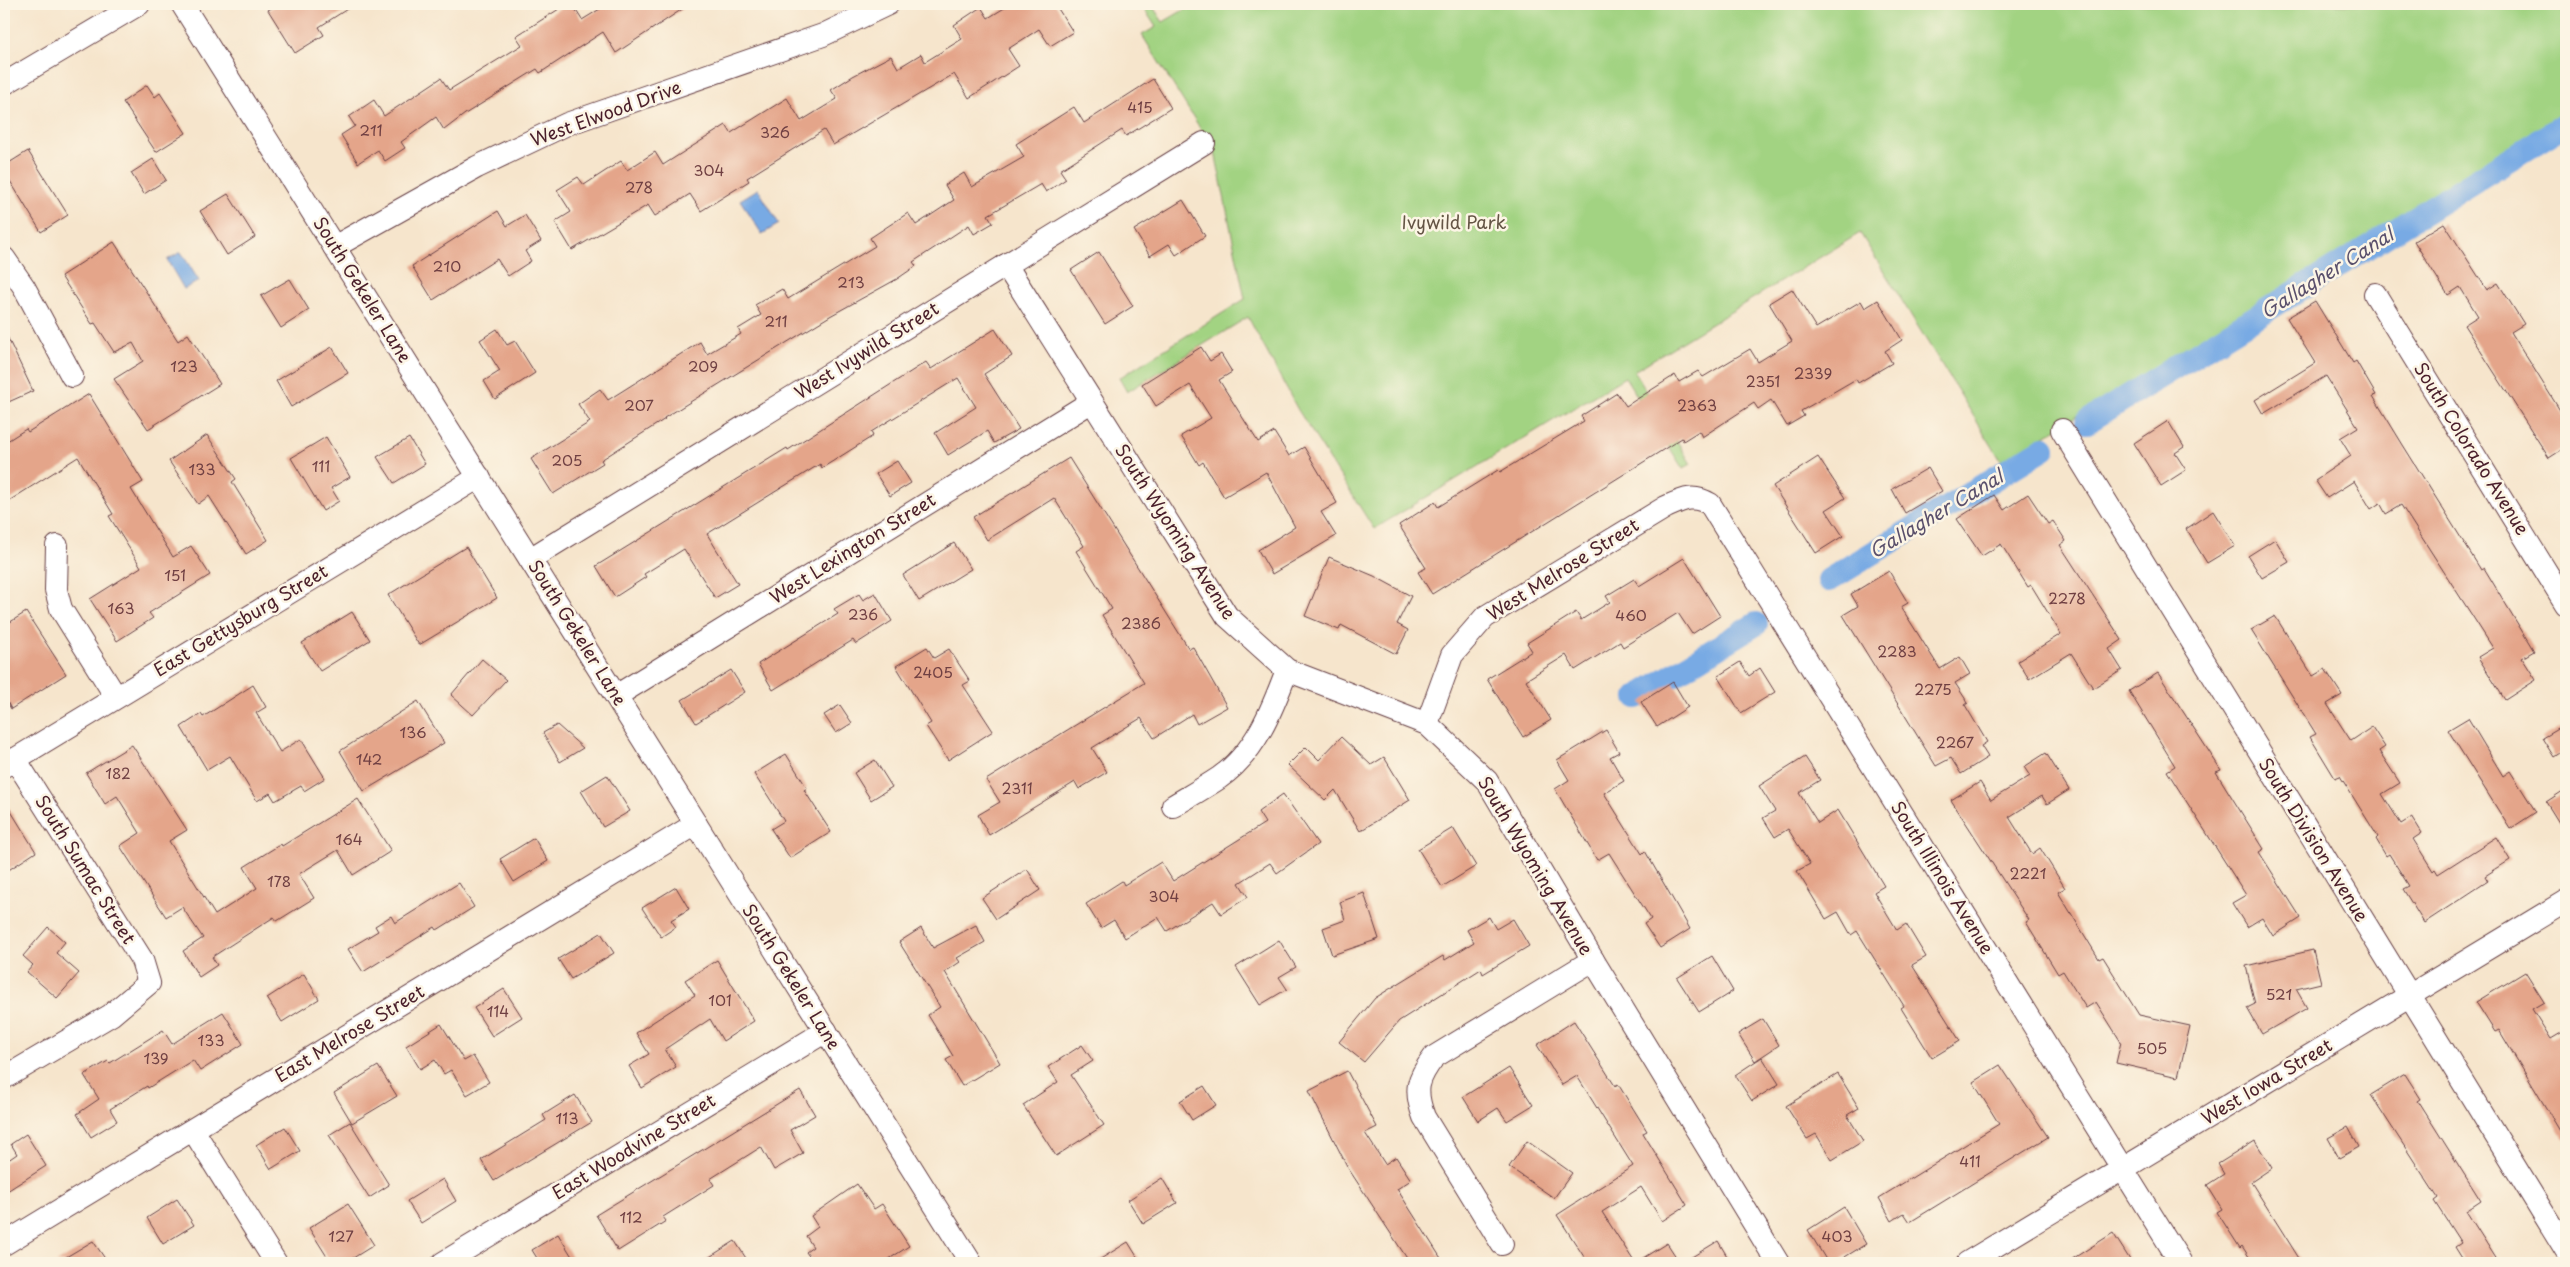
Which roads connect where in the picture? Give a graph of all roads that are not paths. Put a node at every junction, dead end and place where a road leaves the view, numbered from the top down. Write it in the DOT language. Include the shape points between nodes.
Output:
graph roads {
  1 [pos="139,4"];
  2 [pos="182,4"];
  3 [pos="888,4"];
  4 [pos="4,84"];
  5 [pos="1204,143"];
  6 [pos="334,247"];
  7 [pos="4,258"];
  8 [pos="1006,265"];
  9 [pos="2375,294"];
  10 [pos="72,376"];
  11 [pos="1091,402"];
  12 [pos="2062,430"];
  13 [pos="479,477"];
  14 [pos="1698,497"];
  15 [pos="56,546"];
  16 [pos="530,560"];
  17 [pos="2566,604"];
  18 [pos="1287,670"];
  19 [pos="616,696"];
  20 [pos="116,697"];
  21 [pos="1427,724"];
  22 [pos="9,763"];
  23 [pos="1173,806"];
  24 [pos="696,824"];
  25 [pos="2566,901"];
  26 [pos="1593,960"];
  27 [pos="2409,996"];
  28 [pos="826,1031"];
  29 [pos="4,1078"];
  30 [pos="193,1130"];
  31 [pos="2124,1169"];
  32 [pos="4,1244"];
  33 [pos="1502,1244"];
  34 [pos="2566,1250"];
  35 [pos="276,1263"];
  36 [pos="443,1263"];
  37 [pos="971,1263"];
  38 [pos="1778,1263"];
  39 [pos="1967,1263"];
  40 [pos="2181,1263"];
  1 -- 4 [label="street"];
  2 -- 6 [label="street, South Gekeler Lane"];
  3 -- 6 [label="street, West Elwood Drive" via="823,35 568,124 477,167"];
  5 -- 8 [label="street, West Ivywild Street"];
  6 -- 13 [label="street, South Gekeler Lane"];
  7 -- 10 [label="street" via="24,287"];
  8 -- 11 [label="street, South Wyoming Avenue"];
  8 -- 16 [label="street, West Ivywild Street"];
  9 -- 17 [label="street, South Colorado Avenue"];
  11 -- 18 [label="street, South Wyoming Avenue" via="1227,616"];
  11 -- 19 [label="street, West Lexington Street"];
  12 -- 27 [label="street, South Division Avenue"];
  13 -- 16 [label="street, South Gekeler Lane"];
  13 -- 20 [label="street, East Gettysburg Street"];
  14 -- 21 [label="street, West Melrose Street" via="1666,506 1485,617 1452,655"];
  14 -- 31 [label="street, South Illinois Avenue" via="1710,504"];
  15 -- 20 [label="street" via="56,590 61,609"];
  16 -- 19 [label="street, South Gekeler Lane"];
  18 -- 21 [label="street, South Wyoming Avenue"];
  18 -- 23 [label="street" via="1269,717 1248,750 1220,777"];
  19 -- 24 [label="street, South Gekeler Lane"];
  20 -- 22 [label="street, East Gettysburg Street"];
  21 -- 26 [label="street, South Wyoming Avenue" via="1487,781"];
  22 -- 29 [label="street, South Sumac Street" via="142,960 149,984 111,1015"];
  24 -- 28 [label="street, South Gekeler Lane"];
  24 -- 30 [label="street, East Melrose Street"];
  25 -- 27 [label="street, West Iowa Street"];
  26 -- 33 [label="street" via="1434,1057 1418,1085 1418,1100 1424,1117"];
  26 -- 38 [label="street, South Wyoming Avenue"];
  27 -- 31 [label="street, West Iowa Street"];
  27 -- 34 [label="street, South Division Avenue"];
  28 -- 36 [label="street, East Woodvine Street"];
  28 -- 37 [label="street, South Gekeler Lane"];
  30 -- 32 [label="street, East Melrose Street"];
  30 -- 35 [label="street"];
  31 -- 39 [label="street, West Iowa Street"];
  31 -- 40 [label="street, South Illinois Avenue"];
}
